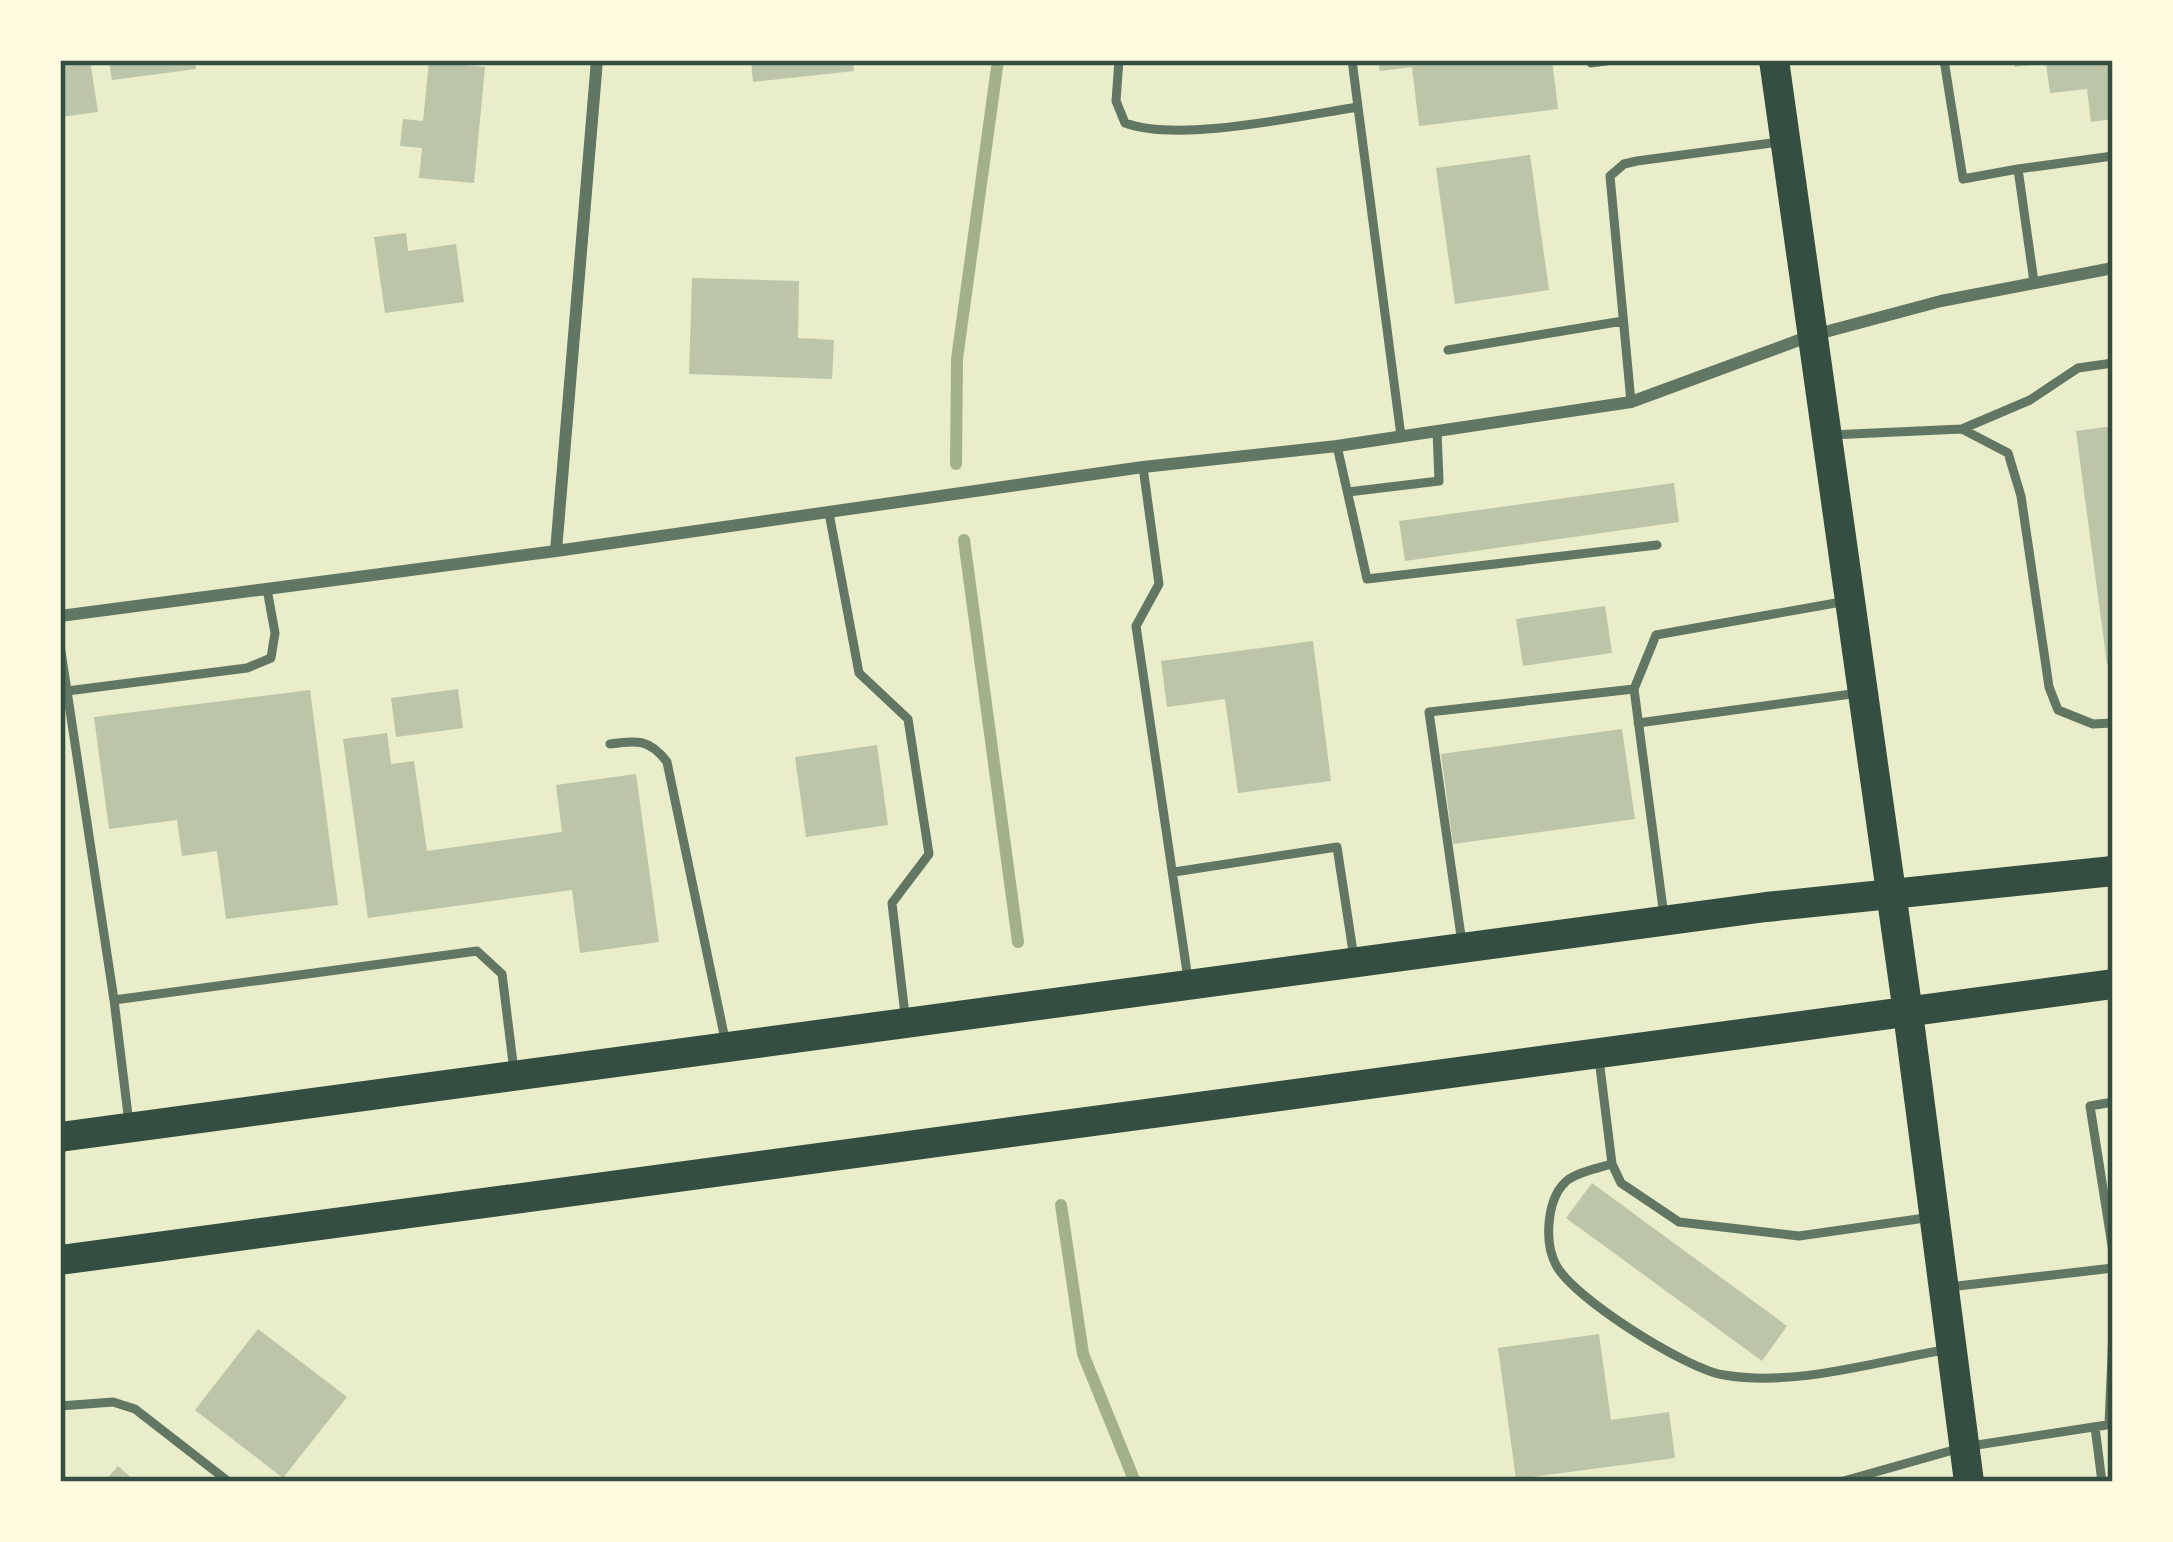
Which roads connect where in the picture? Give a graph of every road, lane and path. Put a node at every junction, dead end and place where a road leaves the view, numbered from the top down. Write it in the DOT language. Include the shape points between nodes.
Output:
graph roads {
  1 [pos="597,60"];
  2 [pos="1119,60"];
  3 [pos="1352,60"];
  4 [pos="1613,60"];
  5 [pos="1774,60"];
  6 [pos="1944,60"];
  7 [pos="1592,63"];
  8 [pos="1358,107"];
  9 [pos="1784,141"];
  10 [pos="2113,156"];
  11 [pos="2018,169"];
  12 [pos="2113,268"];
  13 [pos="2034,282"];
  14 [pos="1623,321"];
  15 [pos="1810,337"];
  16 [pos="1448,350"];
  17 [pos="2113,362"];
  18 [pos="1631,402"];
  19 [pos="1962,429"];
  20 [pos="1437,431"];
  21 [pos="1825,435"];
  22 [pos="1401,436"];
  23 [pos="1337,446"];
  24 [pos="1143,467"];
  25 [pos="1348,492"];
  26 [pos="829,513"];
  27 [pos="1657,545"];
  28 [pos="556,551"];
  29 [pos="267,589"];
  30 [pos="1848,601"];
  31 [pos="60,616"];
  32 [pos="60,645"];
  33 [pos="1634,689"];
  34 [pos="68,691"];
  35 [pos="1861,693"];
  36 [pos="1638,723"];
  37 [pos="2113,723"];
  38 [pos="610,744"];
  39 [pos="2113,871"];
  40 [pos="1174,872"];
  41 [pos="1889,891"];
  42 [pos="1665,921"];
  43 [pos="1462,948"];
  44 [pos="1354,963"];
  45 [pos="2113,984"];
  46 [pos="1189,985"];
  47 [pos="114,1000"];
  48 [pos="1908,1013"];
  49 [pos="907,1023"];
  50 [pos="727,1048"];
  51 [pos="1599,1054"];
  52 [pos="514,1076"];
  53 [pos="2113,1102"];
  54 [pos="130,1128"];
  55 [pos="60,1137"];
  56 [pos="1612,1164"];
  57 [pos="1935,1217"];
  58 [pos="2113,1252"];
  59 [pos="60,1260"];
  60 [pos="2113,1268"];
  61 [pos="1943,1288"];
  62 [pos="2113,1332"];
  63 [pos="1952,1348"];
  64 [pos="60,1406"];
  65 [pos="2111,1424"];
  66 [pos="2096,1427"];
  67 [pos="1964,1447"];
  68 [pos="230,1482"];
  69 [pos="1840,1482"];
  70 [pos="1969,1482"];
  71 [pos="2102,1482"];
  1 -- 28 [label="street"];
  2 -- 8 [label="lane" via="1116,101 1125,123 1145,130"];
  3 -- 8 [label="lane"];
  4 -- 7 [label="lane"];
  5 -- 9 [label="main road"];
  6 -- 11 [label="lane" via="1963,179"];
  8 -- 22 [label="lane"];
  9 -- 14 [label="lane" via="1637,161 1610,176"];
  9 -- 15 [label="main road"];
  10 -- 11 [label="lane"];
  11 -- 13 [label="lane"];
  12 -- 13 [label="street"];
  13 -- 15 [label="street"];
  14 -- 16 [label="lane"];
  14 -- 18 [label="lane"];
  15 -- 18 [label="street"];
  15 -- 21 [label="main road"];
  17 -- 19 [label="lane" via="2078,368"];
  18 -- 20 [label="street"];
  19 -- 21 [label="lane"];
  19 -- 37 [label="lane" via="2008,453 2058,710"];
  20 -- 22 [label="street"];
  20 -- 25 [label="lane" via="1439,481"];
  21 -- 30 [label="main road"];
  22 -- 23 [label="street"];
  23 -- 24 [label="street"];
  23 -- 25 [label="lane"];
  24 -- 26 [label="street"];
  24 -- 40 [label="lane" via="1159,584 1136,626"];
  25 -- 27 [label="lane" via="1367,579"];
  26 -- 28 [label="street"];
  26 -- 49 [label="lane" via="860,673 908,719 929,854 892,903"];
  28 -- 29 [label="street"];
  29 -- 31 [label="street"];
  29 -- 34 [label="lane" via="271,658 247,668"];
  30 -- 33 [label="lane" via="1656,635"];
  30 -- 35 [label="main road"];
  32 -- 34 [label="lane"];
  33 -- 36 [label="lane"];
  33 -- 43 [label="lane" via="1430,712"];
  34 -- 47 [label="lane"];
  35 -- 36 [label="lane"];
  35 -- 41 [label="main road"];
  36 -- 42 [label="lane"];
  38 -- 50 [label="lane" via="638,740 667,762"];
  39 -- 41 [label="main road"];
  40 -- 44 [label="lane" via="1337,848"];
  40 -- 46 [label="lane"];
  41 -- 42 [label="main road"];
  41 -- 48 [label="main road"];
  42 -- 43 [label="main road"];
  43 -- 44 [label="main road"];
  44 -- 46 [label="main road"];
  45 -- 48 [label="main road"];
  46 -- 49 [label="main road"];
  47 -- 52 [label="lane" via="476,951 502,974"];
  47 -- 54 [label="lane"];
  48 -- 51 [label="main road"];
  48 -- 57 [label="main road"];
  49 -- 50 [label="main road"];
  50 -- 52 [label="main road"];
  51 -- 56 [label="lane"];
  51 -- 59 [label="main road"];
  52 -- 54 [label="main road"];
  53 -- 58 [label="lane" via="2090,1106"];
  54 -- 55 [label="main road"];
  56 -- 57 [label="lane" via="1621,1183 1679,1222 1799,1236"];
  56 -- 63 [label="lane" via="1565,1181 1555,1197 1555,1264 1570,1283 1684,1362 1723,1375 1787,1377"];
  57 -- 61 [label="main road"];
  60 -- 61 [label="lane"];
  61 -- 63 [label="main road"];
  62 -- 65 [label="lane"];
  63 -- 67 [label="main road"];
  64 -- 68 [label="lane" via="113,1402 135,1409"];
  65 -- 66 [label="lane"];
  66 -- 67 [label="lane"];
  66 -- 71 [label="lane"];
  67 -- 69 [label="lane"];
  67 -- 70 [label="main road"];
}
